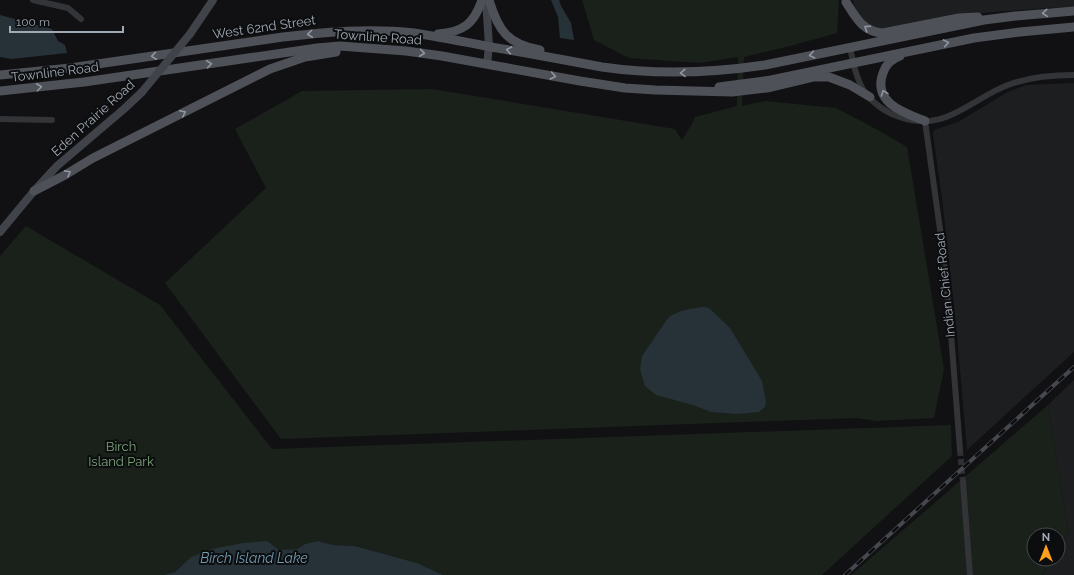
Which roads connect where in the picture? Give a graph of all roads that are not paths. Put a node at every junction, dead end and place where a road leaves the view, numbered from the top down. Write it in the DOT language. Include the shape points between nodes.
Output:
graph roads {
  1 [pos="33,0"];
  2 [pos="213,0"];
  3 [pos="482,0"];
  4 [pos="488,0"];
  5 [pos="846,2"];
  6 [pos="1074,11"];
  7 [pos="1015,16"];
  8 [pos="81,19"];
  9 [pos="1074,27"];
  10 [pos="413,33"];
  11 [pos="490,46"];
  12 [pos="850,47"];
  13 [pos="370,49"];
  14 [pos="918,49"];
  15 [pos="853,62"];
  16 [pos="487,64"];
  17 [pos="623,70"];
  18 [pos="1074,74"];
  19 [pos="0,75"];
  20 [pos="683,90"];
  21 [pos="0,91"];
  22 [pos="870,97"];
  23 [pos="0,119"];
  24 [pos="52,120"];
  25 [pos="926,121"];
  26 [pos="34,191"];
  27 [pos="0,232"];
  28 [pos="960,450"];
  29 [pos="963,482"];
  30 [pos="970,575"];
  1 -- 8 [label="street" via="68,8"];
  2 -- 26 [label="main road, Eden Prairie Road, bridge" via="190,34 142,92 57,166"];
  3 -- 10 [label="main road" via="471,21 460,30 448,33"];
  4 -- 11 [label="main road"];
  4 -- 17 [label="main road" via="499,27 515,42 534,49 618,64"];
  7 -- 5 [label="main road, one-way" via="959,18 877,33 866,28"];
  6 -- 7 [label="main road, one-way"];
  7 -- 12 [label="main road, West 62nd Street"];
  14 -- 9 [label="main road, one-way" via="981,37"];
  10 -- 11 [label="main road, West 62nd Street"];
  10 -- 19 [label="main road, West 62nd Street, one-way" via="315,33 70,68"];
  11 -- 16 [label="main road"];
  17 -- 11 [label="main road, West 62nd Street, one-way"];
  12 -- 15 [label="street"];
  12 -- 17 [label="main road, West 62nd Street, one-way" via="737,69 674,73"];
  13 -- 16 [label="main road, Townline Road, one-way" via="406,51"];
  21 -- 13 [label="main road, Townline Road, one-way" via="84,82 317,48 340,46"];
  26 -- 13 [label="main road, one-way" via="93,158 270,69 305,57"];
  14 -- 15 [label="main road"];
  25 -- 14 [label="main road, one-way" via="900,111 887,101 881,82 883,71 893,58"];
  15 -- 20 [label="main road" via="771,80"];
  15 -- 22 [label="street" via="859,81"];
  16 -- 20 [label="main road, Townline Road, one-way" via="625,88"];
  18 -- 25 [label="street" via="1040,76 1009,84 951,115"];
  20 -- 22 [label="main road" via="732,92 767,88 813,77 829,77 836,78"];
  22 -- 25 [label="street" via="882,109 903,119"];
  23 -- 24 [label="street"];
  25 -- 28 [label="street, Indian Chief Road" via="950,321"];
  26 -- 27 [label="main road, Eden Prairie Road"];
  29 -- 30 [label="street"];
}
